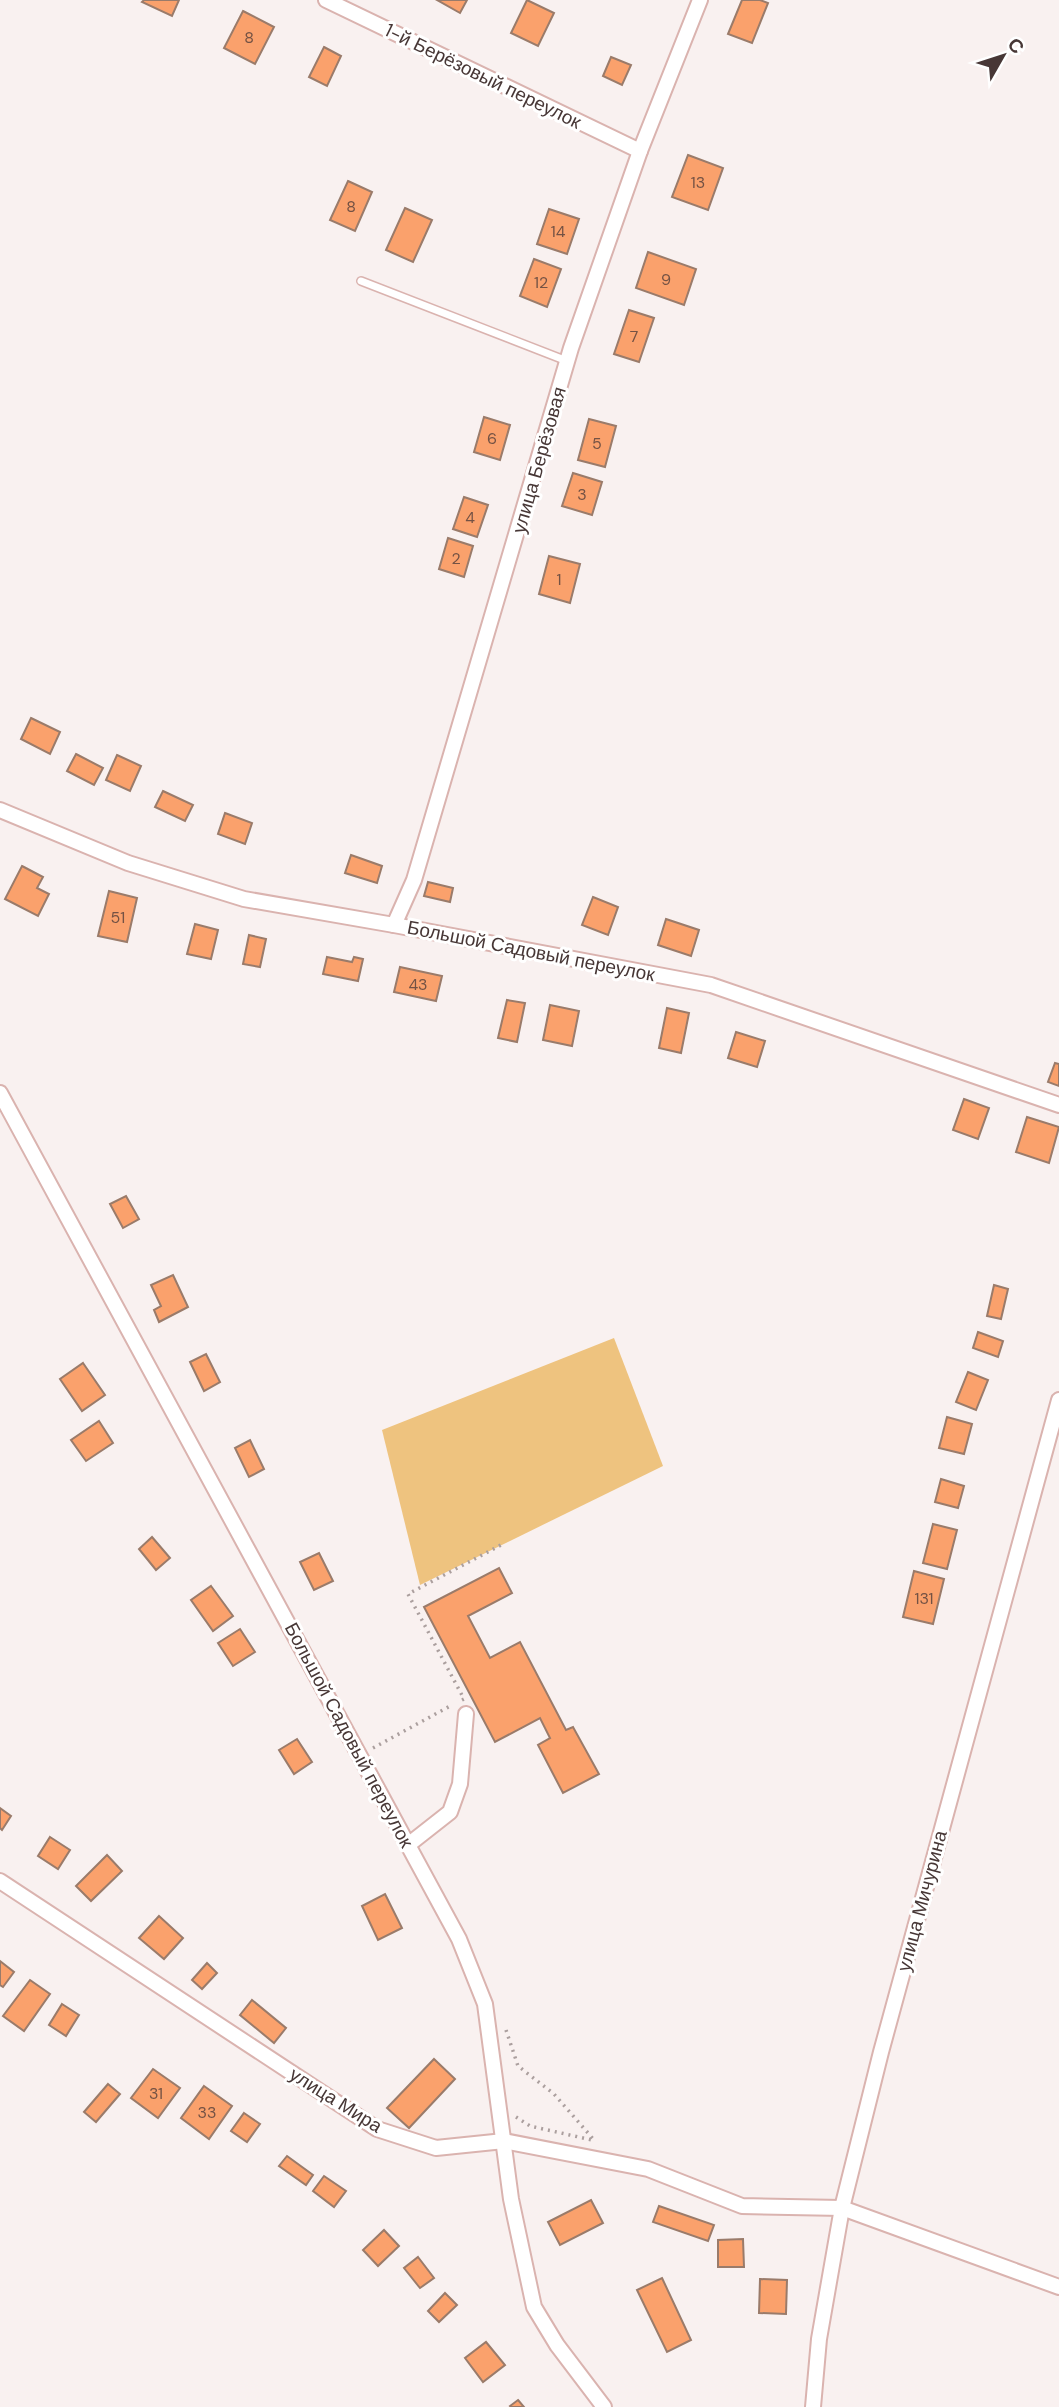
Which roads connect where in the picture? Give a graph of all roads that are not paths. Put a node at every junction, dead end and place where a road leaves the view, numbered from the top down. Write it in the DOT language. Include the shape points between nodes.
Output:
graph roads {
  1 [pos="326,0"];
  2 [pos="700,0"];
  3 [pos="640,151"];
  4 [pos="361,281"];
  5 [pos="568,361"];
  6 [pos="0,810"];
  7 [pos="394,925"];
  8 [pos="0,1093"];
  9 [pos="1059,1105"];
  10 [pos="1059,1400"];
  11 [pos="467,1714"];
  12 [pos="408,1845"];
  13 [pos="0,1881"];
  14 [pos="504,2141"];
  15 [pos="842,2208"];
  16 [pos="1059,2287"];
  17 [pos="604,2407"];
  18 [pos="813,2407"];
  1 -- 3 [label="street, 1-й Берёзовый переулок"];
  2 -- 3 [label="street, улица Берёзовая"];
  3 -- 5 [label="street, улица Берёзовая"];
  4 -- 5 [label="lane"];
  5 -- 7 [label="street, улица Берёзовая" via="414,880"];
  6 -- 7 [label="street, Большой Садовый переулок" via="128,863 244,899"];
  7 -- 9 [label="street, Большой Садовый переулок" via="711,985"];
  8 -- 12 [label="street, Большой Садовый переулок"];
  10 -- 15 [label="street, улица Мичурина"];
  11 -- 12 [label="street" via="460,1784 450,1812"];
  12 -- 14 [label="street, Большой Садовый переулок" via="459,1939 485,2004"];
  13 -- 14 [label="street, улица Мира" via="377,2129 436,2148"];
  14 -- 15 [label="street, улица Мира" via="648,2169 742,2206"];
  14 -- 17 [label="street, Большой Садовый переулок" via="513,2212 534,2307"];
  15 -- 16 [label="street, улица Мира"];
  15 -- 18 [label="street, улица Мичурина" via="819,2339"];
}
